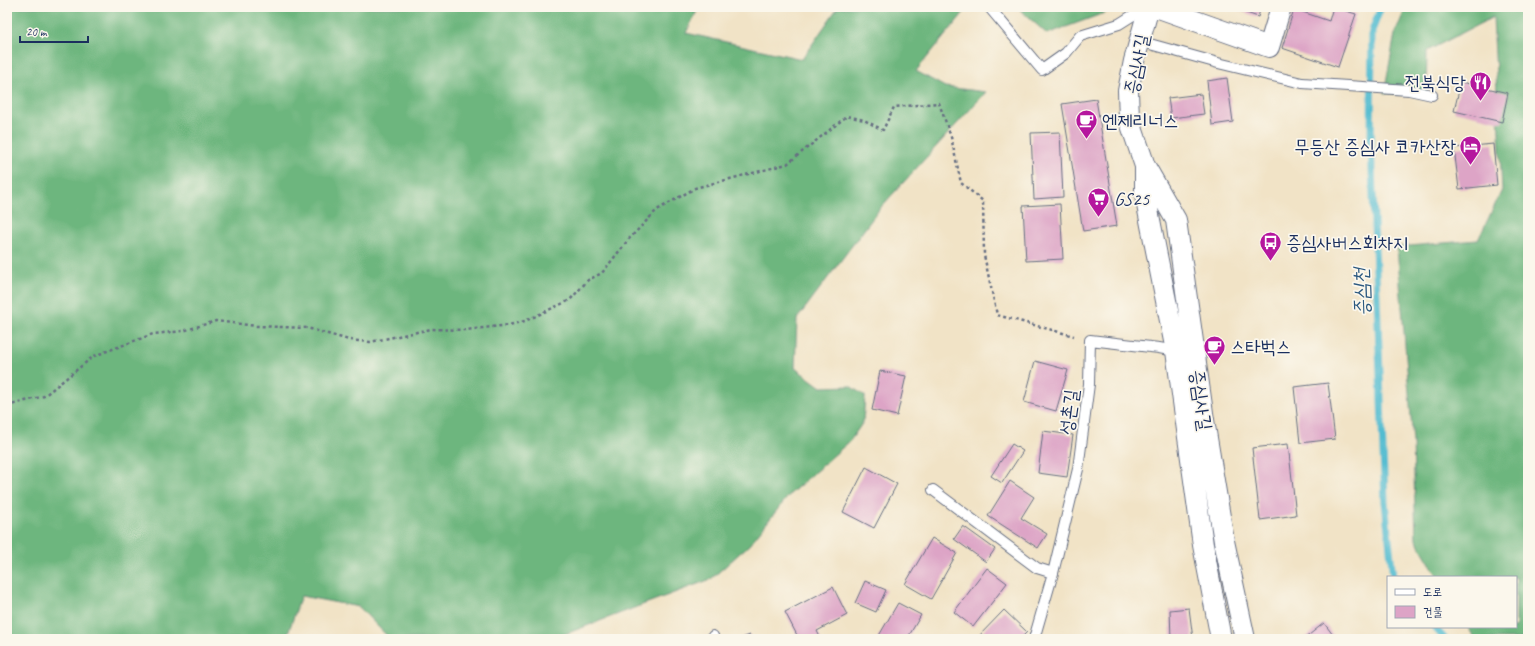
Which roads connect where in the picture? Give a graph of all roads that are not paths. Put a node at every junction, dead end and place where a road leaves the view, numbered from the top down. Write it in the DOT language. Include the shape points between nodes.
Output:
graph roads {
  1 [pos="989,7"];
  2 [pos="1147,7"];
  3 [pos="1156,7"];
  4 [pos="1281,7"];
  5 [pos="1139,41"];
  6 [pos="1432,95"];
  7 [pos="1145,166"];
  8 [pos="1176,351"];
  9 [pos="933,490"];
  10 [pos="1053,572"];
  11 [pos="1034,639"];
  12 [pos="1221,639"];
  13 [pos="1245,639"];
  1 -- 2 [label="lane, 증심사길" via="1042,70 1066,53 1080,36 1119,24"];
  2 -- 5 [label="street, 증심사길"];
  3 -- 4 [label="street" via="1269,47"];
  5 -- 6 [label="lane" via="1302,83 1409,90"];
  5 -- 7 [label="street, 증심사길" via="1128,91 1129,119"];
  7 -- 8 [label="street, 증심사길" via="1145,195"];
  7 -- 13 [label="street, 증심사길" via="1176,220 1224,541"];
  8 -- 10 [label="lane, 성촌길" via="1090,340 1089,384 1078,469"];
  8 -- 12 [label="street, 증심사길" via="1203,545"];
  9 -- 10 [label="lane" via="1028,562 1037,568"];
  10 -- 11 [label="lane, 성촌길"];
}
